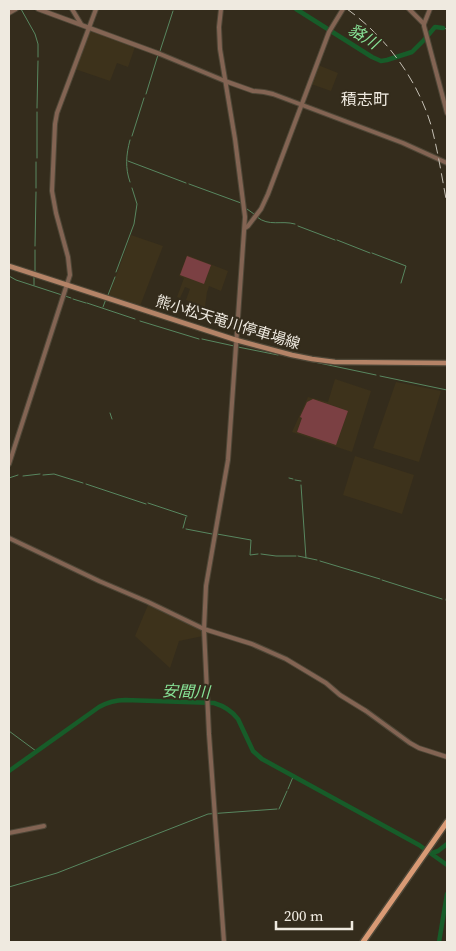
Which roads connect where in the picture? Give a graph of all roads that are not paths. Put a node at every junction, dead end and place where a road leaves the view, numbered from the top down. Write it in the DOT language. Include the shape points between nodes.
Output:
graph roads {
  1 [pos="16,9"];
  2 [pos="38,9"];
  3 [pos="72,9"];
  4 [pos="96,9"];
  5 [pos="221,9"];
  6 [pos="343,9"];
  7 [pos="408,9"];
  8 [pos="430,9"];
  9 [pos="9,13"];
  10 [pos="81,24"];
  11 [pos="424,24"];
  12 [pos="89,27"];
  13 [pos="225,81"];
  14 [pos="302,106"];
  15 [pos="447,113"];
  16 [pos="447,163"];
  17 [pos="245,228"];
  18 [pos="9,266"];
  19 [pos="67,285"];
  20 [pos="236,340"];
  21 [pos="447,363"];
  22 [pos="9,464"];
  23 [pos="9,538"];
  24 [pos="204,629"];
  25 [pos="447,757"];
  26 [pos="447,822"];
  27 [pos="44,826"];
  28 [pos="9,833"];
  29 [pos="224,942"];
  30 [pos="363,942"];
  1 -- 9 [label="street"];
  2 -- 10 [label="street"];
  3 -- 10 [label="street"];
  4 -- 12 [label="street"];
  5 -- 13 [label="street" via="220,48"];
  6 -- 14 [label="street" via="329,32"];
  7 -- 11 [label="street"];
  8 -- 11 [label="street"];
  10 -- 12 [label="street"];
  11 -- 15 [label="street"];
  12 -- 13 [label="street"];
  12 -- 19 [label="street" via="55,124 52,191 68,257 70,275"];
  13 -- 14 [label="street"];
  13 -- 17 [label="street"];
  14 -- 16 [label="street" via="403,143"];
  14 -- 17 [label="street" via="269,193"];
  17 -- 20 [label="street"];
  18 -- 19 [label="main road, 熊小松天竜川停車場線"];
  19 -- 20 [label="main road, 熊小松天竜川停車場線"];
  19 -- 22 [label="street"];
  20 -- 21 [label="main road, 熊小松天竜川停車場線" via="335,362"];
  20 -- 24 [label="street" via="228,460 206,586"];
  23 -- 24 [label="street"];
  24 -- 25 [label="street" via="286,659 326,683 410,743"];
  24 -- 29 [label="street"];
  26 -- 30 [label="main road"];
  27 -- 28 [label="street"];
}
